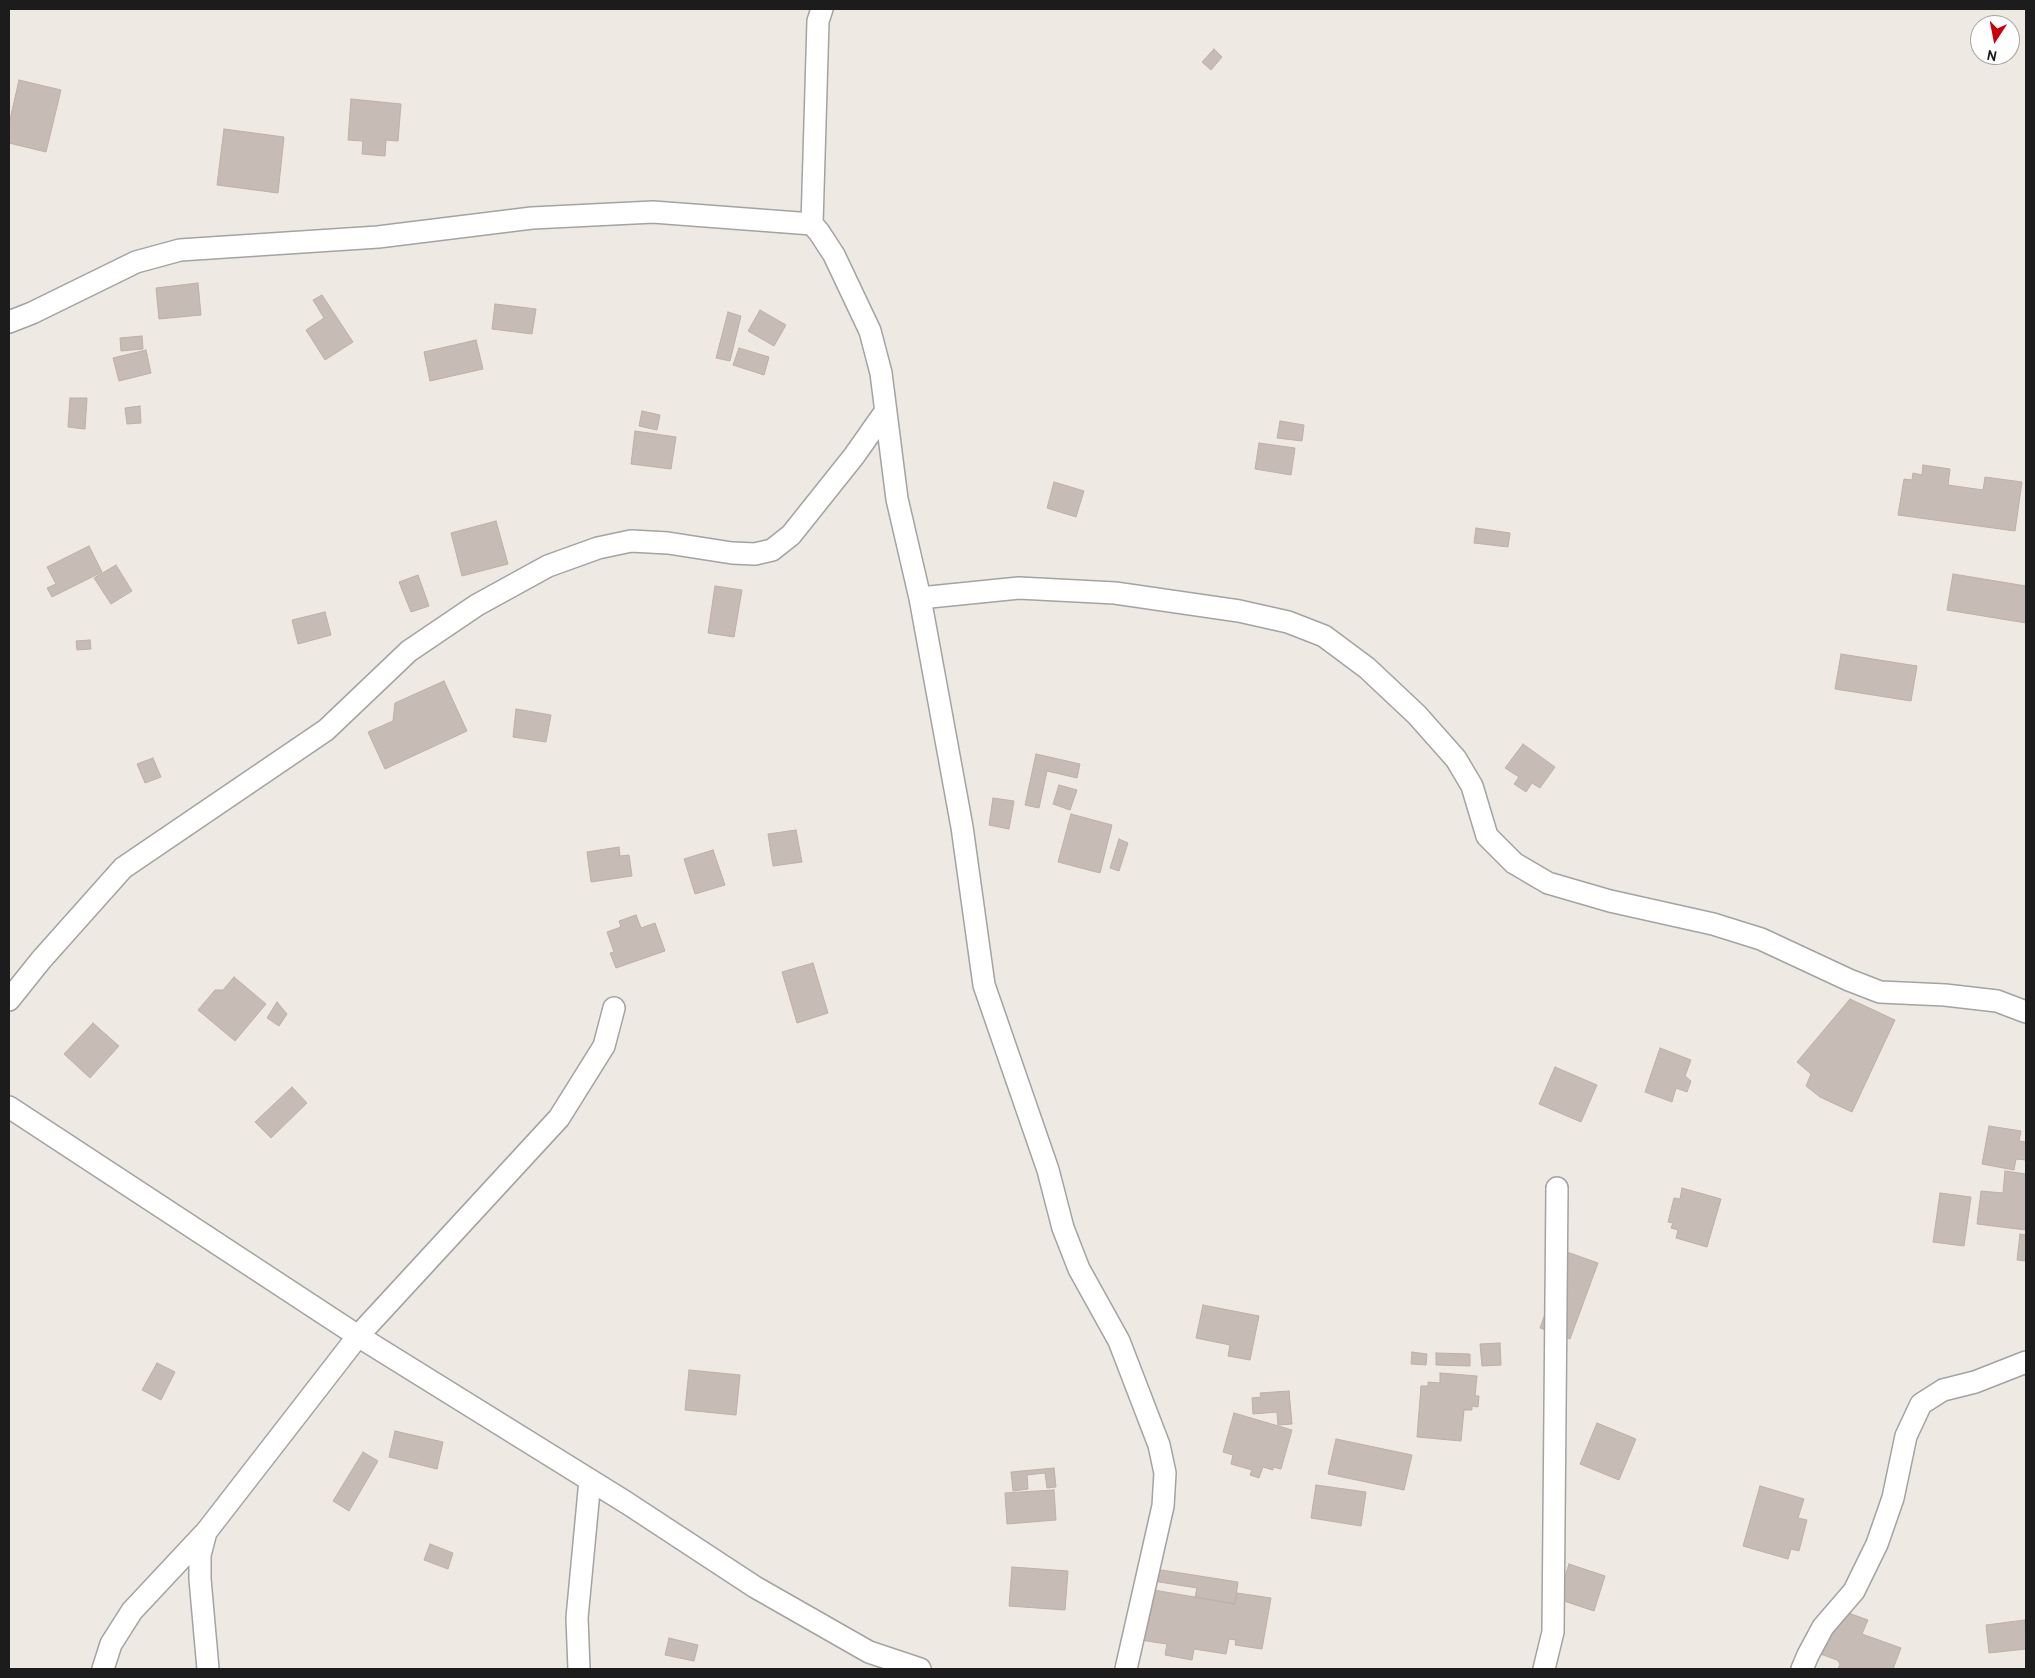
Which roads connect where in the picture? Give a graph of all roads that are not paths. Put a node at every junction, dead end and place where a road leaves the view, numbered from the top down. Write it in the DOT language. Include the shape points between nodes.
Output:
graph roads {
  1 [pos="822,9"];
  2 [pos="812,224"];
  3 [pos="9,322"];
  4 [pos="885,412"];
  5 [pos="920,598"];
  6 [pos="9,1000"];
  7 [pos="614,1008"];
  8 [pos="2026,1012"];
  9 [pos="9,1107"];
  10 [pos="1557,1188"];
  11 [pos="358,1336"];
  12 [pos="2026,1362"];
  13 [pos="590,1480"];
  14 [pos="206,1532"];
  15 [pos="913,1668"];
  16 [pos="103,1669"];
  17 [pos="208,1669"];
  18 [pos="579,1669"];
  19 [pos="1126,1669"];
  20 [pos="1544,1669"];
  21 [pos="1802,1669"];
  1 -- 2 [label="street" via="818,22"];
  2 -- 3 [label="street" via="653,212 532,218 378,237 180,250 136,262"];
  2 -- 4 [label="street" via="834,254 870,331"];
  4 -- 5 [label="street" via="898,499"];
  4 -- 6 [label="street" via="792,535 772,550 740,554 668,542 631,541 598,548 548,566 477,605 409,652 326,730 123,868"];
  5 -- 8 [label="street" via="1019,588 1115,593 1239,611 1288,622 1324,636 1367,668 1417,715 1456,759 1472,786 1487,836 1514,863 1548,883 1761,939 1880,992 1997,1001"];
  5 -- 19 [label="street" via="962,827 984,985 1048,1170 1063,1228 1079,1269 1119,1341 1159,1444 1165,1473 1161,1515"];
  7 -- 11 [label="street" via="604,1046 559,1118"];
  9 -- 11 [label="street"];
  10 -- 20 [label="street" via="1553,1632"];
  11 -- 13 [label="street"];
  11 -- 14 [label="street"];
  12 -- 21 [label="street" via="1943,1390 1920,1404 1906,1436 1893,1498 1878,1544 1854,1591 1823,1627"];
  13 -- 15 [label="street" via="763,1591 869,1652"];
  13 -- 18 [label="street" via="577,1618"];
  14 -- 16 [label="street" via="132,1612 112,1644"];
  14 -- 17 [label="street" via="200,1555 200,1579"];
}
